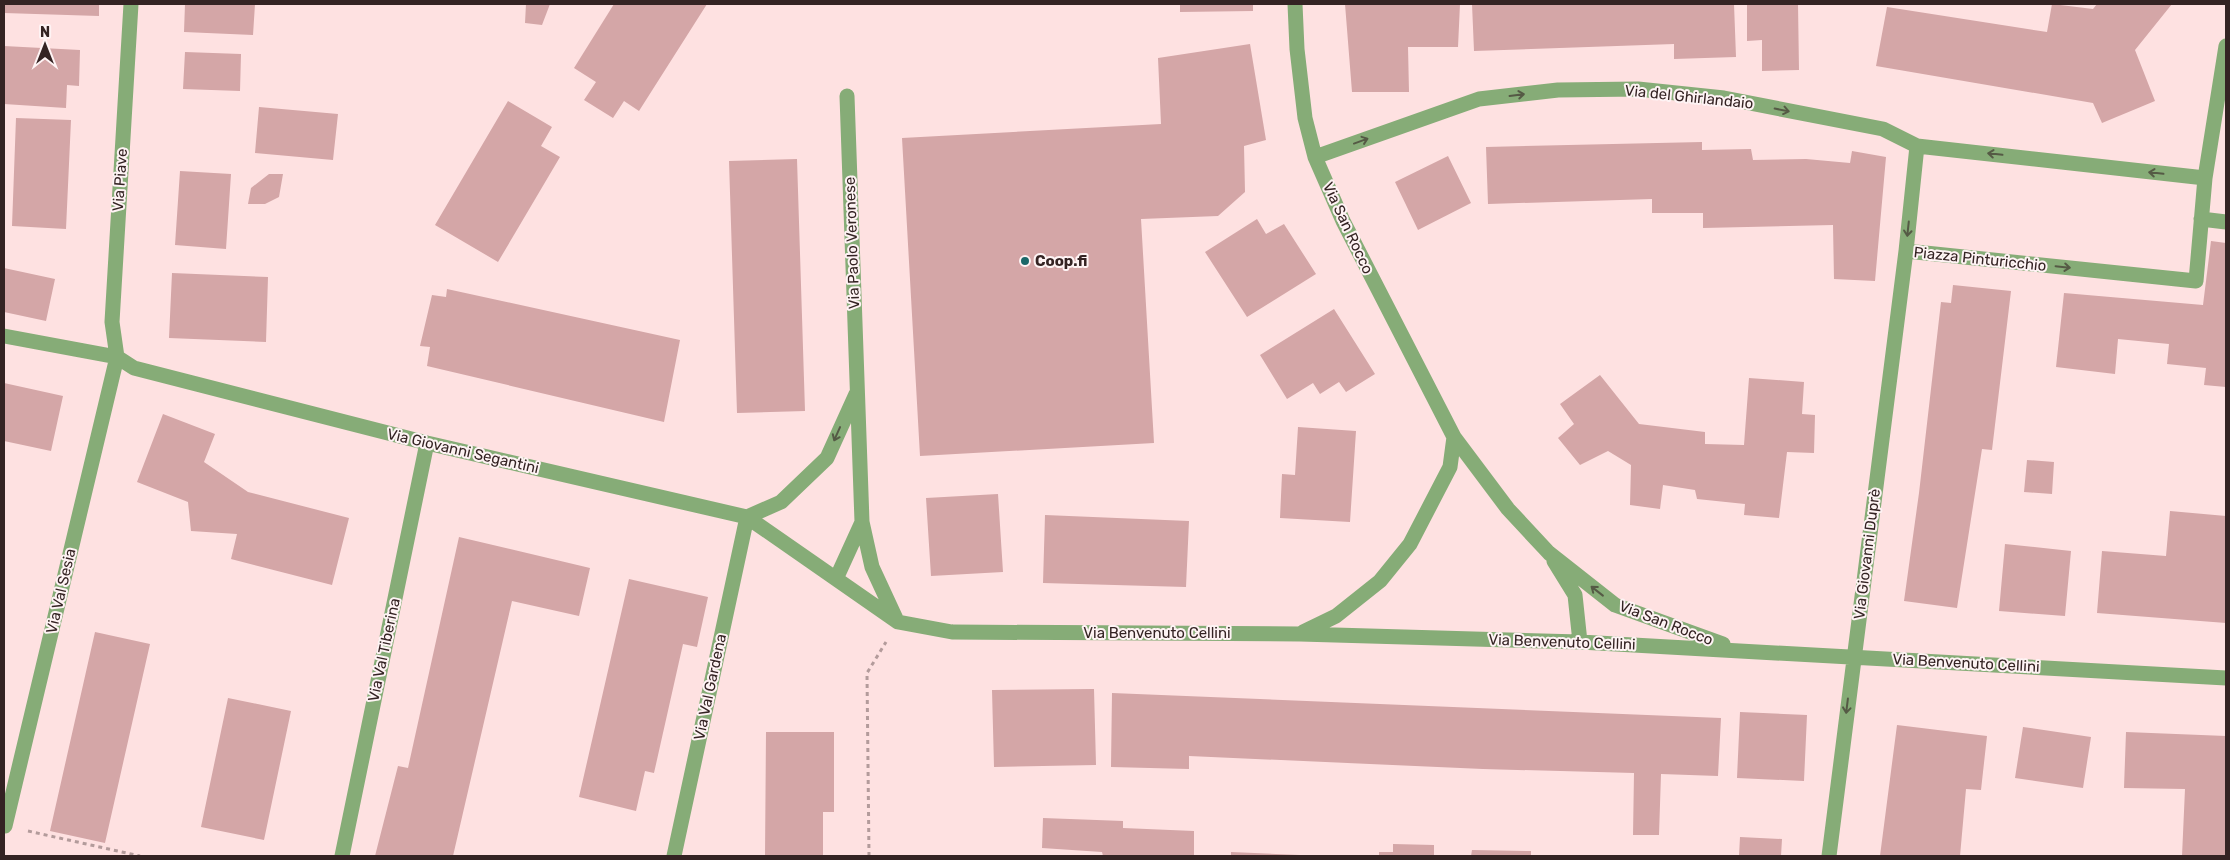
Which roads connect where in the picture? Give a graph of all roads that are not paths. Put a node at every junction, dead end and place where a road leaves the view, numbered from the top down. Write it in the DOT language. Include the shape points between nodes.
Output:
graph roads {
  1 [pos="132,4"];
  2 [pos="1295,4"];
  3 [pos="2226,46"];
  4 [pos="847,96"];
  5 [pos="1917,146"];
  6 [pos="1316,158"];
  7 [pos="2205,178"];
  8 [pos="2202,219"];
  9 [pos="2226,222"];
  10 [pos="1906,251"];
  11 [pos="4,336"];
  12 [pos="117,357"];
  13 [pos="857,390"];
  14 [pos="1454,436"];
  15 [pos="427,443"];
  16 [pos="747,517"];
  17 [pos="862,522"];
  18 [pos="1549,553"];
  19 [pos="836,579"];
  20 [pos="898,622"];
  21 [pos="1300,634"];
  22 [pos="1580,642"];
  23 [pos="1738,650"];
  24 [pos="1853,658"];
  25 [pos="2226,678"];
  26 [pos="5,826"];
  27 [pos="342,856"];
  28 [pos="674,856"];
  29 [pos="1829,856"];
  1 -- 12 [label="street, Via Piave" via="112,322"];
  2 -- 6 [label="street, Via San Rocco" via="1305,118"];
  3 -- 7 [label="street, Piazza Pinturicchio"];
  4 -- 13 [label="street, Via Paolo Veronese"];
  6 -- 5 [label="street, Via del Ghirlandaio, one-way" via="1479,100 1558,90 1638,89 1724,98 1883,129"];
  7 -- 5 [label="street, one-way"];
  5 -- 10 [label="street, Piazza Pinturicchio, one-way"];
  6 -- 14 [label="street, Via San Rocco" via="1343,221"];
  7 -- 8 [label="street, Piazza Pinturicchio"];
  8 -- 9 [label="street"];
  10 -- 8 [label="street, Piazza Pinturicchio, one-way" via="2196,281"];
  10 -- 24 [label="street, Via Giovanni Duprè"];
  11 -- 12 [label="street, Via Giovanni Segantini"];
  12 -- 15 [label="street, Via Giovanni Segantini" via="134,368"];
  12 -- 26 [label="street, Via Val Sesia"];
  13 -- 16 [label="street, Via Paolo Veronese, one-way" via="827,458 781,502"];
  13 -- 17 [label="street, Via Paolo Veronese"];
  14 -- 18 [label="street, Via San Rocco" via="1508,509"];
  14 -- 21 [label="street" via="1450,467 1410,544 1380,581 1336,616"];
  15 -- 16 [label="street, Via Giovanni Segantini"];
  15 -- 27 [label="street, Via Val Tiberina"];
  16 -- 19 [label="street, Via Giovanni Segantini"];
  16 -- 28 [label="street, Via Val Gardena"];
  17 -- 19 [label="street, Via Paolo Veronese"];
  17 -- 20 [label="street, Via Paolo Veronese" via="872,567"];
  18 -- 22 [label="street, Via San Rocco" via="1574,595"];
  23 -- 18 [label="street, Via San Rocco, one-way" via="1615,605"];
  19 -- 20 [label="street, Via Giovanni Segantini"];
  20 -- 21 [label="street, Via Benvenuto Cellini" via="952,632"];
  21 -- 22 [label="street, Via Benvenuto Cellini"];
  22 -- 23 [label="street, Via Benvenuto Cellini"];
  23 -- 24 [label="street, Via Benvenuto Cellini"];
  24 -- 25 [label="street, Via Benvenuto Cellini"];
  24 -- 29 [label="street, Via Giovanni Duprè, one-way"];
}
